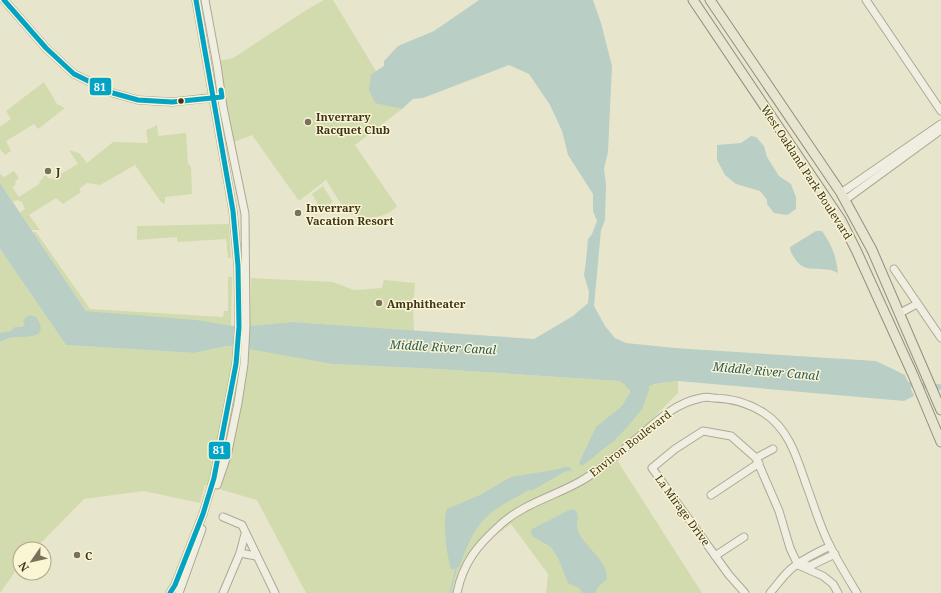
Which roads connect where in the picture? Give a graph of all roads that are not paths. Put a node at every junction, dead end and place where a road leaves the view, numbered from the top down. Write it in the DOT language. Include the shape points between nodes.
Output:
graph roads {
  1 [pos="4,0"];
  2 [pos="196,0"];
  3 [pos="205,0"];
  4 [pos="693,0"];
  5 [pos="710,0"];
  6 [pos="866,0"];
  7 [pos="732,57"];
  8 [pos="751,60"];
  9 [pos="742,71"];
  10 [pos="764,80"];
  11 [pos="222,97"];
  12 [pos="214,98"];
  13 [pos="941,110"];
  14 [pos="941,124"];
  15 [pos="941,130"];
  16 [pos="843,196"];
  17 [pos="894,269"];
  18 [pos="917,304"];
  19 [pos="900,314"];
  20 [pos="243,326"];
  21 [pos="941,338"];
  22 [pos="241,349"];
  23 [pos="940,407"];
  24 [pos="941,442"];
  25 [pos="773,449"];
  26 [pos="758,461"];
  27 [pos="711,495"];
  28 [pos="223,517"];
  29 [pos="245,534"];
  30 [pos="744,537"];
  31 [pos="830,546"];
  32 [pos="240,553"];
  33 [pos="834,554"];
  34 [pos="256,556"];
  35 [pos="716,556"];
  36 [pos="798,565"];
  37 [pos="170,593"];
  38 [pos="179,593"];
  39 [pos="223,593"];
  40 [pos="275,593"];
  41 [pos="457,593"];
  42 [pos="745,593"];
  43 [pos="770,593"];
  44 [pos="838,593"];
  45 [pos="857,593"];
  1 -- 12 [label="street" via="46,48 74,74 113,93 145,101 172,102"];
  2 -- 12 [label="street"];
  3 -- 11 [label="street"];
  4 -- 7 [label="main road, West Oakland Park Boulevard"];
  5 -- 8 [label="main road, West Oakland Park Boulevard"];
  6 -- 13 [label="street"];
  7 -- 8 [label="main road" via="745,62"];
  7 -- 9 [label="main road, West Oakland Park Boulevard"];
  8 -- 10 [label="main road, West Oakland Park Boulevard"];
  9 -- 10 [label="main road" via="750,72"];
  9 -- 24 [label="main road, West Oakland Park Boulevard" via="841,220"];
  10 -- 16 [label="main road, West Oakland Park Boulevard"];
  11 -- 12 [label="street"];
  11 -- 20 [label="street" via="245,214"];
  12 -- 20 [label="street" via="233,211"];
  14 -- 16 [label="street"];
  15 -- 16 [label="street"];
  16 -- 19 [label="main road, West Oakland Park Boulevard" via="869,244"];
  17 -- 18 [label="street"];
  18 -- 19 [label="street"];
  18 -- 21 [label="street"];
  19 -- 23 [label="main road, West Oakland Park Boulevard"];
  20 -- 22 [label="street"];
  22 -- 37 [label="street" via="213,483"];
  22 -- 38 [label="street" via="238,403 227,456"];
  25 -- 26 [label="street"];
  26 -- 27 [label="street"];
  26 -- 35 [label="street, La Mirage Drive" via="731,436 703,432 675,449 652,468"];
  26 -- 36 [label="street, La Mirage Drive"];
  28 -- 29 [label="street" via="242,525"];
  29 -- 32 [label="street"];
  29 -- 34 [label="street"];
  30 -- 35 [label="street, La Mirage Drive"];
  31 -- 33 [label="street, Environ Boulevard"];
  31 -- 36 [label="street" via="805,558"];
  31 -- 41 [label="street, Environ Boulevard" via="792,446 780,427 767,414 740,401 703,397 684,402 668,412 582,481 500,524 467,562"];
  32 -- 34 [label="street"];
  32 -- 39 [label="street"];
  33 -- 36 [label="street" via="810,566"];
  33 -- 45 [label="street, Environ Boulevard"];
  34 -- 40 [label="street"];
  35 -- 42 [label="street, La Mirage Drive"];
  36 -- 43 [label="street" via="792,568"];
  36 -- 44 [label="street" via="823,576 833,584"];
}
